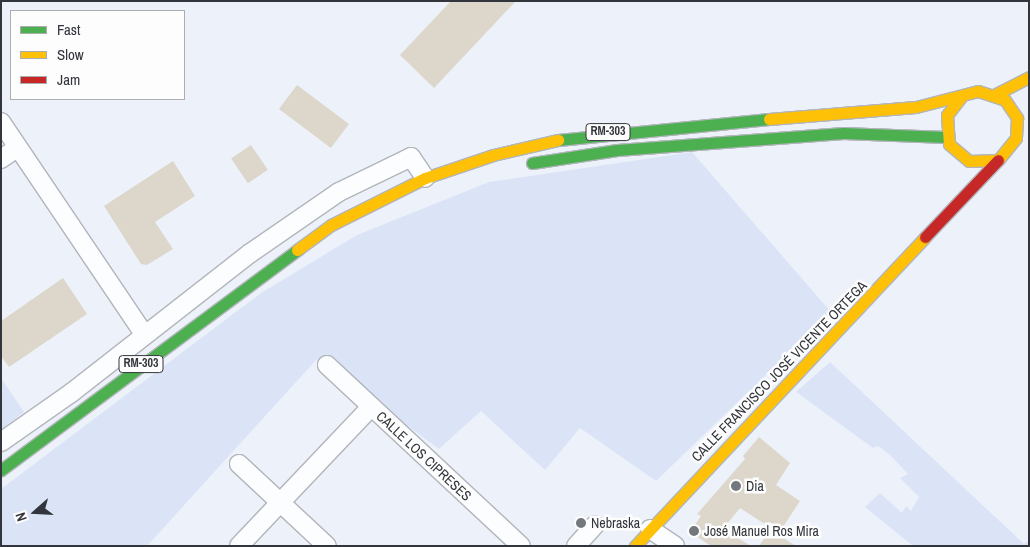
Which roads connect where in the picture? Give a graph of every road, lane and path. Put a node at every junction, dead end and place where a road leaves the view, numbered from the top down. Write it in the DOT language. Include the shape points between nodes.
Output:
graph roads {
  1 [pos="1029,77"];
  2 [pos="996,94"];
  3 [pos="961,97"];
  4 [pos="1029,120"];
  5 [pos="1,122"];
  6 [pos="1018,129"];
  7 [pos="946,137"];
  8 [pos="17,148"];
  9 [pos="960,157"];
  10 [pos="1,159"];
  11 [pos="998,160"];
  12 [pos="521,165"];
  13 [pos="425,178"];
  14 [pos="414,199"];
  15 [pos="945,218"];
  16 [pos="282,260"];
  17 [pos="144,334"];
  18 [pos="327,365"];
  19 [pos="371,407"];
  20 [pos="1,442"];
  21 [pos="239,464"];
  22 [pos="1,470"];
  23 [pos="280,502"];
  24 [pos="595,525"];
  25 [pos="650,529"];
  26 [pos="239,546"];
  27 [pos="327,546"];
  28 [pos="521,546"];
  29 [pos="576,546"];
  30 [pos="635,546"];
  31 [pos="675,546"];
  1 -- 2 [label="main road, RM-303"];
  2 -- 3 [label="main road, RM-303" via="978,91"];
  2 -- 6 [label="main road" via="1012,108"];
  3 -- 7 [label="main road" via="947,115"];
  3 -- 13 [label="main road, RM-303" via="916,107 579,135 500,153"];
  4 -- 6 [label="main road"];
  5 -- 8 [label="street"];
  6 -- 11 [label="main road" via="1012,147"];
  7 -- 9 [label="main road"];
  7 -- 12 [label="main road, RM-303" via="901,132 816,135 617,150"];
  8 -- 10 [label="street"];
  8 -- 17 [label="street"];
  9 -- 11 [label="main road" via="978,164"];
  9 -- 15 [label="main road" via="962,178"];
  11 -- 15 [label="main road, CALLE FRANCISCO JOSÉ VICENTE ORTEGA"];
  13 -- 16 [label="main road, RM-303" via="354,211"];
  13 -- 17 [label="street" via="411,157 339,192 249,254"];
  14 -- 16 [label="main road, RM-303"];
  15 -- 25 [label="main road, CALLE FRANCISCO JOSÉ VICENTE ORTEGA"];
  16 -- 22 [label="main road, RM-303"];
  17 -- 20 [label="street"];
  18 -- 19 [label="street, CALLE LOS CIPRESES"];
  19 -- 23 [label="street"];
  19 -- 28 [label="street, CALLE LOS CIPRESES"];
  21 -- 23 [label="street"];
  23 -- 26 [label="street"];
  23 -- 27 [label="street"];
  24 -- 29 [label="street"];
  25 -- 30 [label="main road, CALLE FRANCISCO JOSÉ VICENTE ORTEGA"];
  25 -- 31 [label="street"];
}
